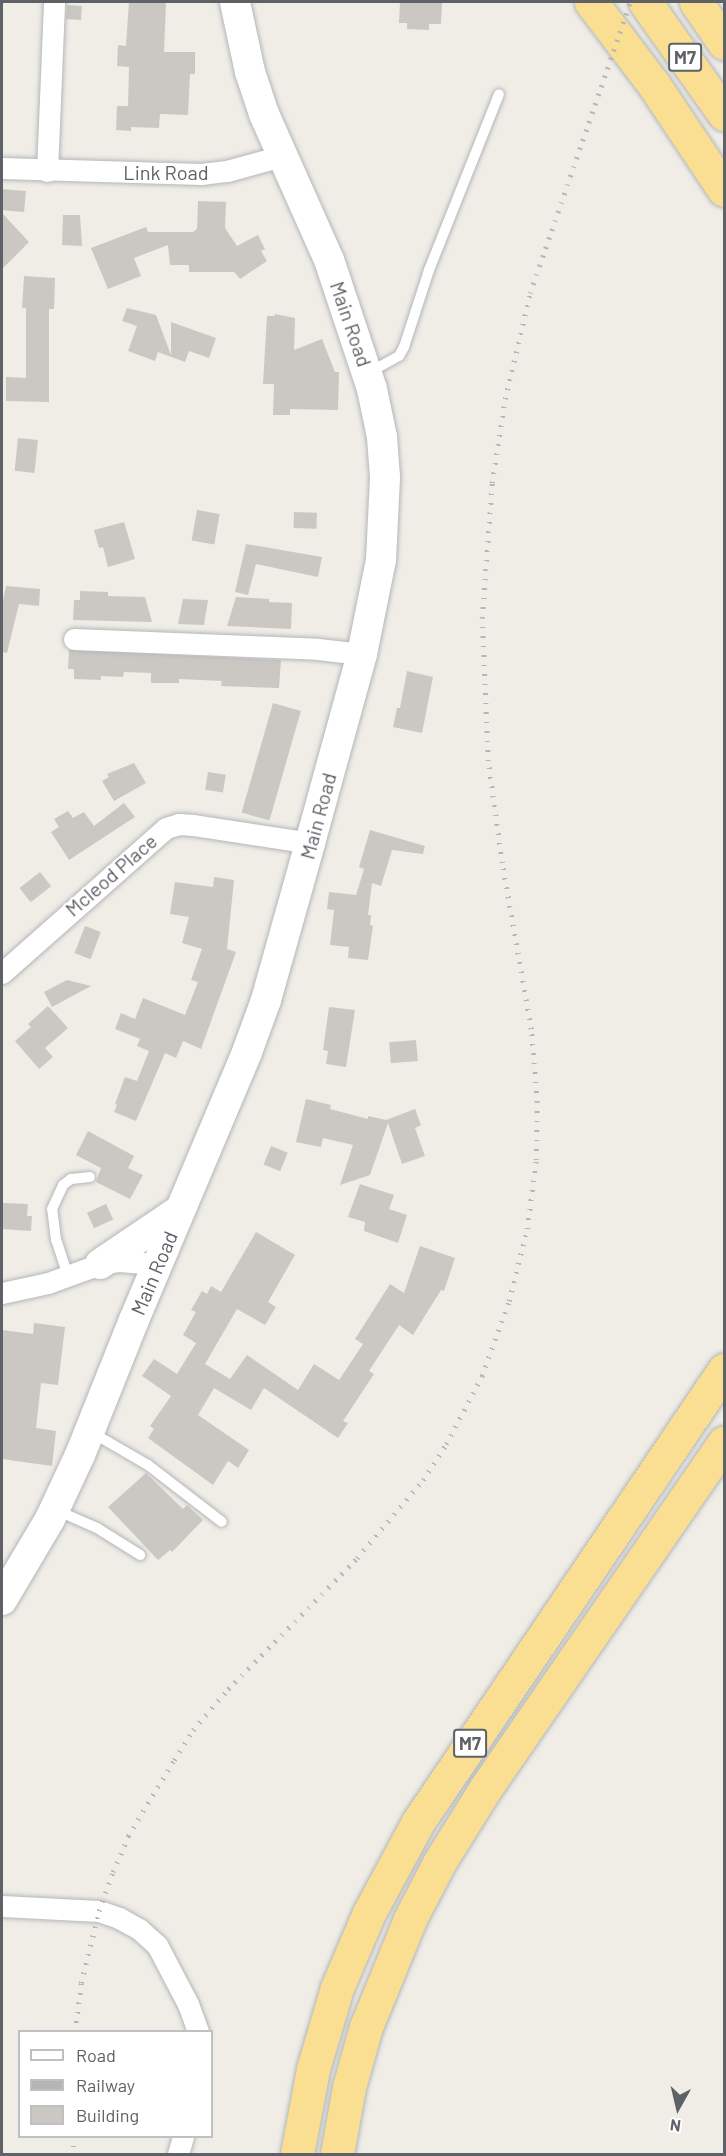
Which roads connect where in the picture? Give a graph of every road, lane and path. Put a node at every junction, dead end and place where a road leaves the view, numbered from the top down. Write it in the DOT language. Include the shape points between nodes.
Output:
graph roads {
  1 [pos="54,2"];
  2 [pos="235,2"];
  3 [pos="591,2"];
  4 [pos="645,2"];
  5 [pos="696,2"];
  6 [pos="724,43"];
  7 [pos="499,94"];
  8 [pos="724,114"];
  9 [pos="282,156"];
  10 [pos="2,168"];
  11 [pos="47,171"];
  12 [pos="724,190"];
  13 [pos="368,373"];
  14 [pos="74,639"];
  15 [pos="362,654"];
  16 [pos="310,843"];
  17 [pos="2,973"];
  18 [pos="90,1177"];
  19 [pos="180,1210"];
  20 [pos="158,1263"];
  21 [pos="100,1264"];
  22 [pos="68,1276"];
  23 [pos="2,1293"];
  24 [pos="724,1370"];
  25 [pos="90,1431"];
  26 [pos="724,1442"];
  27 [pos="55,1509"];
  28 [pos="222,1522"];
  29 [pos="140,1555"];
  30 [pos="2,1600"];
  31 [pos="2,1906"];
  32 [pos="198,2030"];
  33 [pos="182,2138"];
  34 [pos="178,2154"];
  35 [pos="297,2154"];
  36 [pos="337,2154"];
  1 -- 11 [label="street"];
  2 -- 9 [label="main road, Main Road" via="250,72"];
  3 -- 12 [label="highway" via="654,85"];
  4 -- 8 [label="highway, M7"];
  5 -- 6 [label="highway, M7"];
  7 -- 13 [label="lane" via="429,270 404,347 392,362"];
  9 -- 11 [label="street, Link Road" via="201,174"];
  9 -- 13 [label="main road, Main Road" via="329,260"];
  10 -- 11 [label="street, Link Road"];
  13 -- 15 [label="main road, Main Road" via="382,437 385,520"];
  14 -- 15 [label="street"];
  15 -- 16 [label="main road, Main Road"];
  16 -- 17 [label="street, Mcleod Place" via="193,825 166,828"];
  16 -- 19 [label="main road, Main Road" via="266,1000"];
  18 -- 22 [label="lane" via="71,1179 63,1185 52,1209 56,1240"];
  19 -- 20 [label="main road, Main Road"];
  19 -- 21 [label="main road"];
  20 -- 21 [label="street"];
  20 -- 25 [label="main road, Main Road"];
  21 -- 22 [label="street"];
  22 -- 23 [label="street"];
  24 -- 35 [label="highway, M7" via="418,1822 369,1913 337,1988 314,2069"];
  25 -- 27 [label="main road, Main Road"];
  25 -- 28 [label="lane" via="148,1465"];
  26 -- 36 [label="highway, M7" via="491,1779 439,1863 410,1919 366,2027 349,2087"];
  27 -- 29 [label="lane"];
  27 -- 30 [label="main road, Main Road"];
  31 -- 32 [label="street" via="99,1911 139,1929 161,1953"];
  33 -- 34 [label="street"];
}
